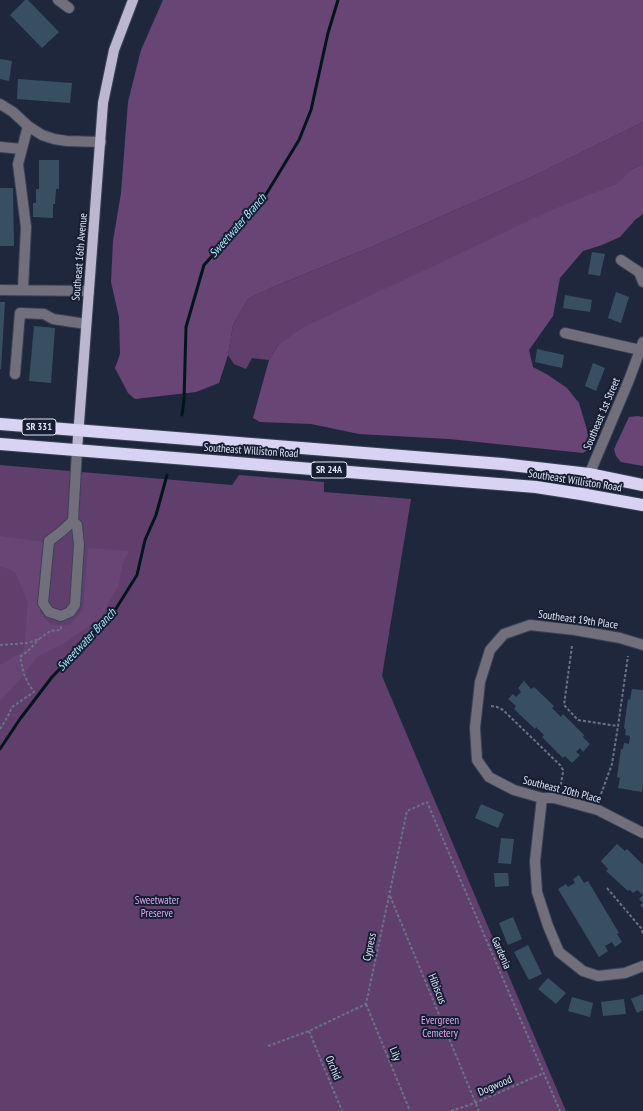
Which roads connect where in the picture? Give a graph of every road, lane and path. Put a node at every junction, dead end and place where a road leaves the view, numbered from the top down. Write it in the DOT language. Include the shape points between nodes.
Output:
graph roads {
  1 [pos="58,0"];
  2 [pos="133,0"];
  3 [pos="69,8"];
  4 [pos="0,104"];
  5 [pos="28,126"];
  6 [pos="101,142"];
  7 [pos="0,145"];
  8 [pos="21,149"];
  9 [pos="621,260"];
  10 [pos="643,282"];
  11 [pos="23,289"];
  12 [pos="0,290"];
  13 [pos="89,292"];
  14 [pos="86,324"];
  15 [pos="565,333"];
  16 [pos="642,346"];
  17 [pos="15,374"];
  18 [pos="0,424"];
  19 [pos="79,430"];
  20 [pos="0,444"];
  21 [pos="77,450"];
  22 [pos="589,474"];
  23 [pos="643,485"];
  24 [pos="581,494"];
  25 [pos="643,505"];
  26 [pos="73,521"];
  27 [pos="61,616"];
  28 [pos="39,639"];
  29 [pos="0,644"];
  30 [pos="572,646"];
  31 [pos="643,646"];
  32 [pos="628,656"];
  33 [pos="479,694"];
  34 [pos="491,706"];
  35 [pos="618,726"];
  36 [pos="0,729"];
  37 [pos="560,793"];
  38 [pos="601,794"];
  39 [pos="542,798"];
  40 [pos="427,802"];
  41 [pos="643,832"];
  42 [pos="607,888"];
  43 [pos="390,895"];
  44 [pos="643,934"];
  45 [pos="643,966"];
  46 [pos="366,1004"];
  47 [pos="309,1031"];
  48 [pos="268,1046"];
  49 [pos="544,1074"];
  50 [pos="476,1103"];
  51 [pos="342,1111"];
  52 [pos="410,1111"];
  53 [pos="451,1111"];
  54 [pos="479,1111"];
  55 [pos="560,1111"];
  1 -- 3 [label="street"];
  2 -- 6 [label="main road, Southeast 16th Avenue" via="114,50 103,103"];
  4 -- 5 [label="street"];
  5 -- 6 [label="street" via="54,139"];
  5 -- 8 [label="street"];
  6 -- 13 [label="main road, Southeast 16th Avenue"];
  7 -- 8 [label="street"];
  8 -- 11 [label="street" via="18,164 26,227"];
  9 -- 10 [label="street" via="638,272"];
  11 -- 12 [label="street"];
  11 -- 13 [label="street"];
  13 -- 14 [label="main road, Southeast 16th Avenue"];
  14 -- 17 [label="street" via="53,319 44,314 20,312"];
  14 -- 19 [label="main road, Southeast 16th Avenue"];
  15 -- 16 [label="street"];
  16 -- 22 [label="street, Southeast 1st Street"];
  18 -- 19 [label="highway, Southeast Williston Road / SR 331"];
  19 -- 21 [label="main road, Southeast 16th Avenue"];
  19 -- 22 [label="highway, Southeast Williston Road / SR 24A" via="502,464"];
  20 -- 21 [label="highway, Southeast Williston Road / SR 331"];
  21 -- 24 [label="highway, Southeast Williston Road / SR 24A" via="486,482"];
  21 -- 26 [label="street, Southeast 16th Avenue"];
  22 -- 23 [label="highway, Southeast Williston Road / SR 24A"];
  22 -- 24 [label="street, Southeast 1st Street"];
  24 -- 25 [label="highway, Southeast Williston Road / SR 24A"];
  26 -- 27 [label="street, Southeast 16th Avenue" via="77,525 79,545 74,605 70,612"];
  26 -- 27 [label="street" via="49,541 43,603 49,612"];
  27 -- 28 [label="path" via="60,630 50,631"];
  28 -- 29 [label="path" via="28,643"];
  28 -- 36 [label="path" via="20,657 24,674 34,692 12,707"];
  30 -- 35 [label="path" via="564,705 578,720"];
  31 -- 33 [label="street, Southeast 19th Place" via="620,638 530,625 504,634 490,650"];
  32 -- 35 [label="path"];
  33 -- 39 [label="street, Southeast 20th Place" via="477,760 489,777 514,790"];
  34 -- 37 [label="path" via="503,710 560,765 563,772"];
  35 -- 38 [label="path" via="612,764"];
  39 -- 41 [label="street, Southeast 20th Place" via="554,798 598,810"];
  39 -- 45 [label="street" via="535,861 537,892 560,952 583,971 598,976 625,973"];
  40 -- 43 [label="path, Cypress" via="407,811"];
  40 -- 49 [label="path, Gardenia"];
  42 -- 44 [label="path" via="641,928"];
  43 -- 46 [label="path, Cypress"];
  43 -- 50 [label="path, Hibiscus"];
  46 -- 47 [label="path"];
  46 -- 52 [label="path, Lily"];
  47 -- 48 [label="path"];
  47 -- 51 [label="path, Orchid"];
  49 -- 50 [label="path, Dogwood"];
  49 -- 55 [label="path, Gardenia"];
  50 -- 53 [label="path, Dogwood"];
  50 -- 54 [label="path, Hibiscus"];
}
